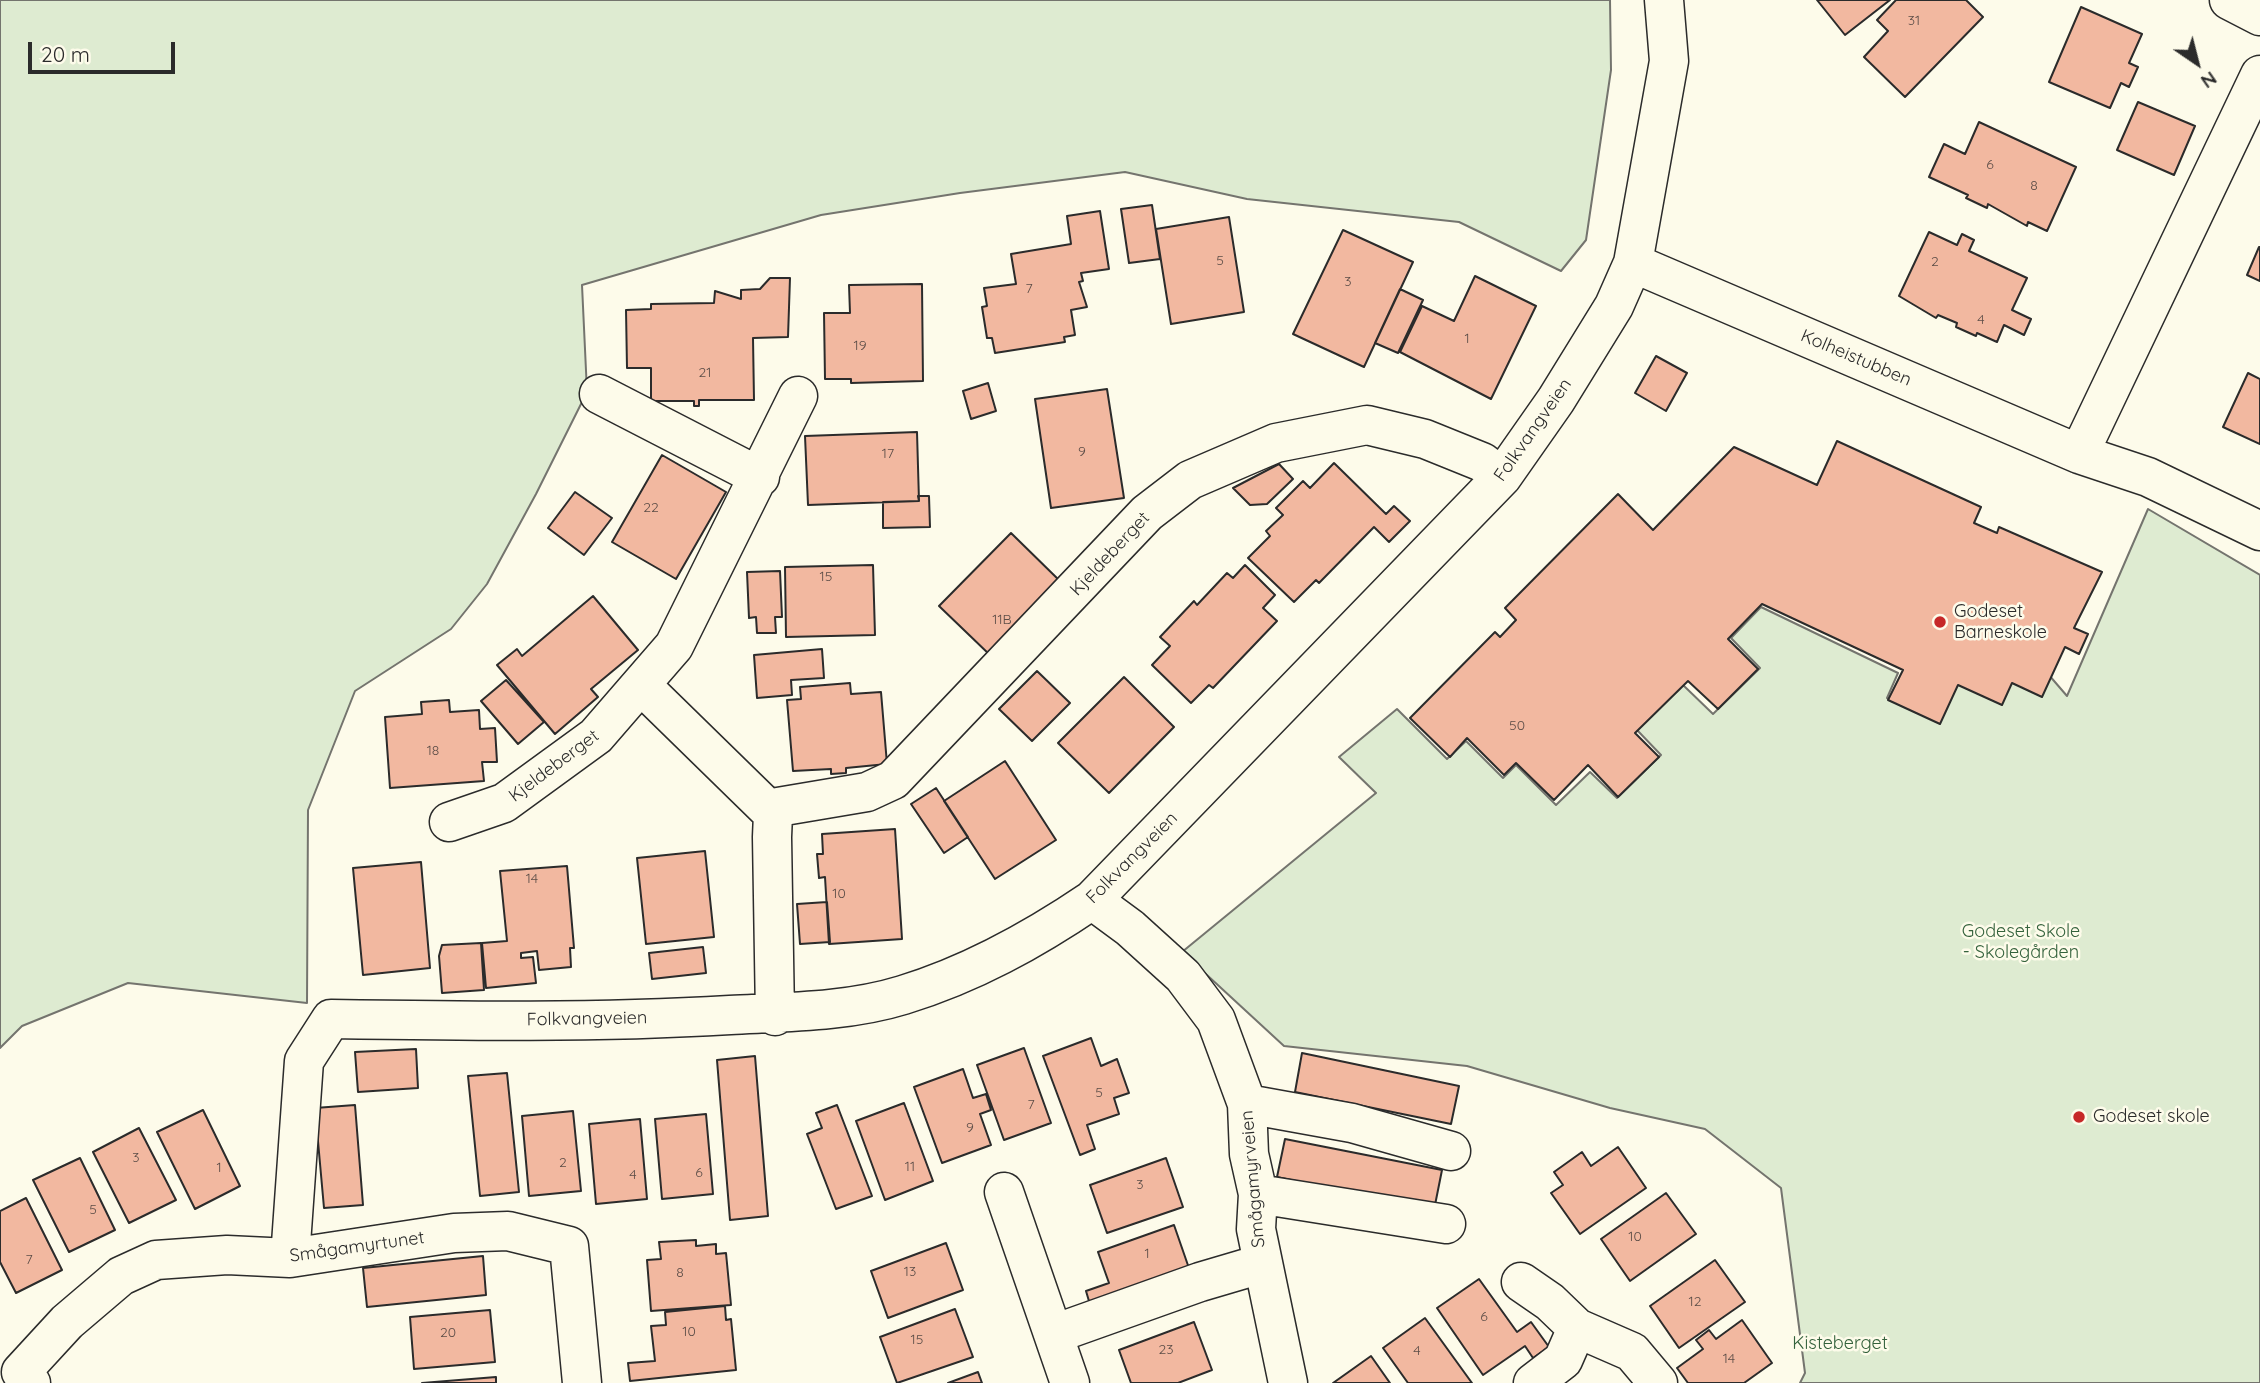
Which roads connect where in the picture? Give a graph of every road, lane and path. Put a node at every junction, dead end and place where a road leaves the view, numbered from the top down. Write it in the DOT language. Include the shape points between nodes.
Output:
graph roads {
  1 [pos="1664,0"];
  2 [pos="2229,0"];
  3 [pos="2260,16"];
  4 [pos="2260,75"];
  5 [pos="2248,125"];
  6 [pos="1633,263"];
  7 [pos="600,394"];
  8 [pos="798,396"];
  9 [pos="2079,454"];
  10 [pos="760,477"];
  11 [pos="1502,477"];
  12 [pos="2260,531"];
  13 [pos="641,685"];
  14 [pos="773,814"];
  15 [pos="449,822"];
  16 [pos="1092,900"];
  17 [pos="775,1016"];
  18 [pos="1247,1104"];
  19 [pos="1451,1151"];
  20 [pos="1004,1192"];
  21 [pos="1258,1194"];
  22 [pos="1446,1224"];
  23 [pos="290,1258"];
  24 [pos="1261,1264"];
  25 [pos="1521,1282"];
  26 [pos="1577,1328"];
  27 [pos="1054,1334"];
  28 [pos="31,1383"];
  29 [pos="582,1383"];
  30 [pos="1070,1383"];
  31 [pos="1288,1383"];
  32 [pos="1533,1383"];
  33 [pos="1658,1383"];
  1 -- 6 [label="street, Folkvangveien" via="1669,61"];
  2 -- 3 [label="street"];
  4 -- 5 [label="street"];
  5 -- 9 [label="street"];
  6 -- 9 [label="street, Kolheistubben"];
  6 -- 11 [label="street, Folkvangveien" via="1614,306 1564,388"];
  7 -- 10 [label="street"];
  8 -- 10 [label="street, Kjeldeberget"];
  9 -- 12 [label="street, Kolheistubben" via="2148,477"];
  10 -- 13 [label="street, Kjeldeberget" via="674,646"];
  11 -- 14 [label="street, Kjeldeberget" via="1482,462 1425,439 1367,425 1276,443 1190,480 1147,513 893,780 867,792 778,807"];
  11 -- 16 [label="street, Folkvangveien"];
  13 -- 14 [label="street"];
  13 -- 15 [label="street, Kjeldeberget" via="596,736 504,803"];
  14 -- 17 [label="street"];
  16 -- 17 [label="street, Folkvangveien" via="1034,939 980,967 901,996"];
  16 -- 18 [label="street, Smågamyrveien" via="1183,976 1216,1020"];
  17 -- 23 [label="street, Folkvangveien" via="460,1021 331,1018 304,1061"];
  18 -- 19 [label="street" via="1352,1123"];
  18 -- 21 [label="street, Smågamyrveien" via="1249,1154"];
  20 -- 27 [label="street"];
  21 -- 22 [label="street"];
  21 -- 24 [label="street, Smågamyrveien"];
  23 -- 28 [label="street, Smågamyrtunet" via="227,1255 156,1260 121,1276 67,1322 22,1372"];
  23 -- 29 [label="street, Smågamyrtunet" via="454,1233 508,1231 569,1247"];
  24 -- 27 [label="street, Smågamyrveien"];
  24 -- 31 [label="street, Smågamyrveien"];
  25 -- 26 [label="street"];
  26 -- 32 [label="street" via="1563,1360"];
  26 -- 33 [label="street" via="1632,1352"];
  27 -- 30 [label="street"];
}
